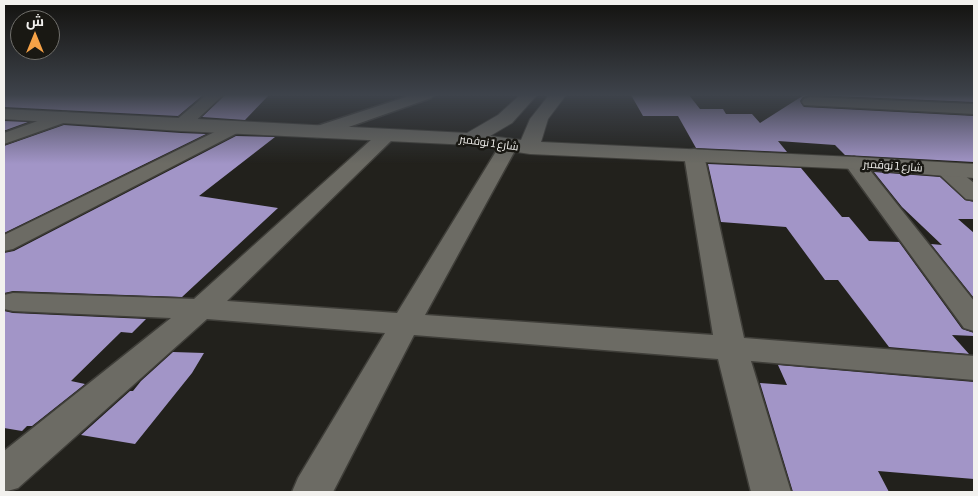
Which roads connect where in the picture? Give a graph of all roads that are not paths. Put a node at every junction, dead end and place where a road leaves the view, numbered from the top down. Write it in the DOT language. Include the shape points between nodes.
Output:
graph roads {
  1 [pos="60,118"];
  2 [pos="80,118"];
  3 [pos="189,118"];
  4 [pos="358,118"];
  5 [pos="513,118"];
  6 [pos="539,118"];
  7 [pos="181,125"];
  8 [pos="233,128"];
  9 [pos="317,132"];
  10 [pos="387,135"];
  11 [pos="517,137"];
  12 [pos="4,139"];
  13 [pos="694,155"];
  14 [pos="854,163"];
  15 [pos="946,170"];
  16 [pos="974,171"];
  17 [pos="974,194"];
  18 [pos="4,244"];
  19 [pos="13,302"];
  20 [pos="201,309"];
  21 [pos="974,321"];
  22 [pos="405,324"];
  23 [pos="731,348"];
  24 [pos="974,368"];
  25 [pos="4,475"];
  26 [pos="312,492"];
  27 [pos="771,492"];
  1 -- 12 [label="street"];
  2 -- 7 [label="main road, شارع 1 نوفمبر"];
  3 -- 7 [label="street"];
  4 -- 9 [label="street"];
  5 -- 11 [label="main road"];
  6 -- 11 [label="main road"];
  7 -- 8 [label="main road, شارع 1 نوفمبر"];
  8 -- 9 [label="main road, شارع 1 نوفمبر"];
  8 -- 18 [label="street"];
  9 -- 10 [label="main road, شارع 1 نوفمبر"];
  10 -- 11 [label="main road, شارع 1 نوفمبر" via="471,139"];
  10 -- 20 [label="street"];
  11 -- 13 [label="main road, شارع 1 نوفمبر"];
  11 -- 22 [label="street"];
  13 -- 14 [label="main road, شارع 1 نوفمبر"];
  13 -- 23 [label="street"];
  14 -- 15 [label="main road, شارع 1 نوفمبر"];
  14 -- 21 [label="street"];
  15 -- 16 [label="main road, شارع 1 نوفمبر"];
  15 -- 17 [label="street"];
  19 -- 20 [label="street"];
  20 -- 22 [label="street"];
  20 -- 25 [label="street"];
  22 -- 23 [label="street"];
  22 -- 26 [label="street"];
  23 -- 24 [label="street"];
  23 -- 27 [label="street"];
}
